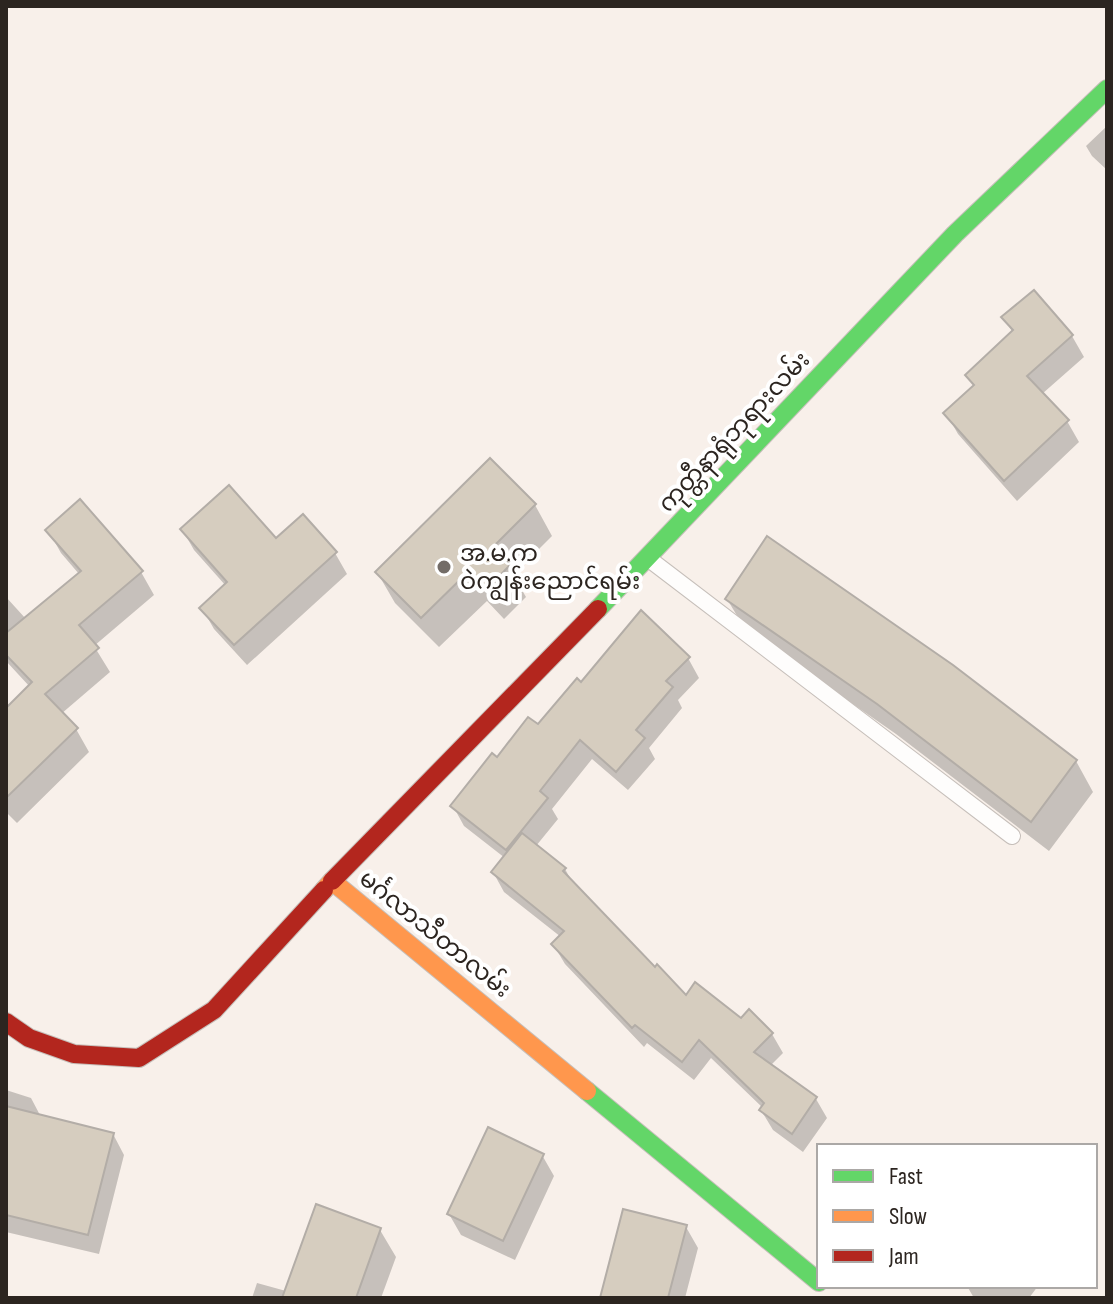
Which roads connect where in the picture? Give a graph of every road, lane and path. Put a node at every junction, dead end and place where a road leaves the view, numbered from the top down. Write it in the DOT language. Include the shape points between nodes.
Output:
graph roads {
  1 [pos="1107,89"];
  2 [pos="648,558"];
  3 [pos="1012,836"];
  4 [pos="332,881"];
  5 [pos="6,1022"];
  6 [pos="817,1280"];
  1 -- 2 [label="street, ကုတ္တီနာရုံဘုရားလမ်း" via="955,234"];
  2 -- 3 [label="lane"];
  2 -- 4 [label="street, ကုတ္တီနာရုံဘုရားလမ်း"];
  4 -- 5 [label="street, မင်္ဂလာသီတာလမ်း" via="214,1010 139,1058 74,1054 29,1038"];
  4 -- 6 [label="street, မင်္ဂလာသီတာလမ်း"];
}
